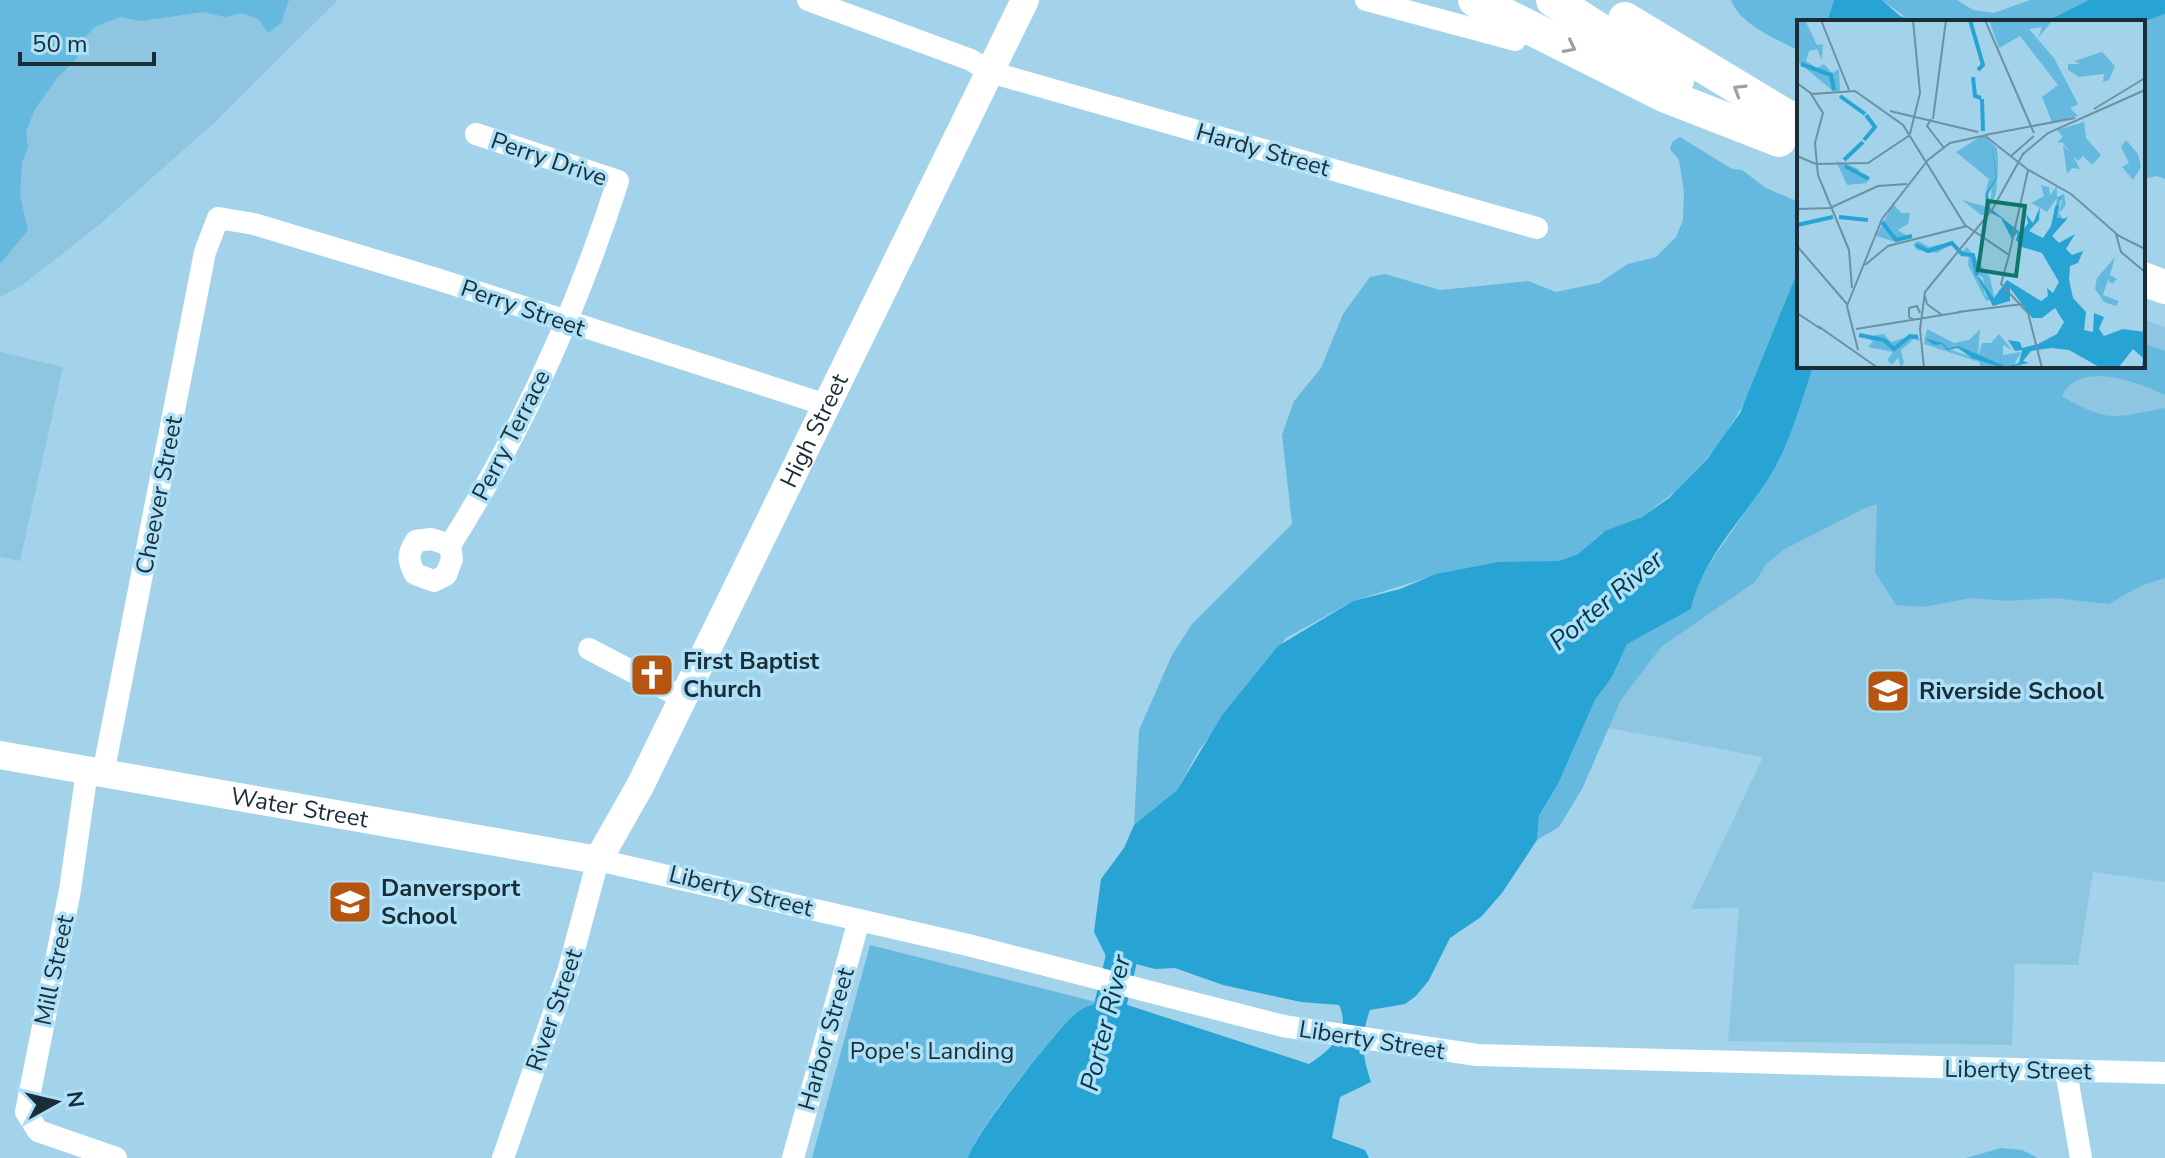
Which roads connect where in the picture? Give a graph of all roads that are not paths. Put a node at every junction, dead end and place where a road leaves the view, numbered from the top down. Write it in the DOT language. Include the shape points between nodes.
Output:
graph roads {
  1 [pos="808,0"];
  2 [pos="1025,0"];
  3 [pos="1366,0"];
  4 [pos="1475,0"];
  5 [pos="1553,0"];
  6 [pos="1594,0"];
  7 [pos="1620,0"];
  8 [pos="1515,40"];
  9 [pos="1681,53"];
  10 [pos="990,72"];
  11 [pos="476,134"];
  12 [pos="1792,138"];
  13 [pos="218,218"];
  14 [pos="1537,228"];
  15 [pos="2145,280"];
  16 [pos="2165,287"];
  17 [pos="2145,304"];
  18 [pos="2165,311"];
  19 [pos="568,323"];
  20 [pos="826,405"];
  21 [pos="450,545"];
  22 [pos="589,649"];
  23 [pos="683,698"];
  24 [pos="0,755"];
  25 [pos="95,772"];
  26 [pos="598,860"];
  27 [pos="859,920"];
  28 [pos="2066,1071"];
  29 [pos="2165,1073"];
  30 [pos="116,1158"];
  31 [pos="503,1158"];
  32 [pos="793,1158"];
  33 [pos="2081,1158"];
  1 -- 10 [label="street, Hardy Street" via="971,60"];
  2 -- 10 [label="main road, High Street"];
  3 -- 8 [label="street"];
  4 -- 12 [label="highway, one-way" via="1666,96"];
  5 -- 12 [label="highway"];
  6 -- 9 [label="highway"];
  7 -- 9 [label="highway"];
  12 -- 9 [label="highway, one-way"];
  10 -- 14 [label="street, Hardy Street"];
  10 -- 20 [label="main road, High Street"];
  11 -- 19 [label="street, Perry Drive" via="618,181"];
  13 -- 19 [label="street, Perry Street" via="425,275"];
  13 -- 25 [label="street, Cheever Street" via="205,252"];
  15 -- 16 [label="highway"];
  17 -- 18 [label="highway"];
  19 -- 20 [label="street, Perry Street"];
  19 -- 21 [label="street, Perry Terrace"];
  20 -- 23 [label="main road, High Street"];
  22 -- 23 [label="street"];
  23 -- 26 [label="main road, High Street"];
  24 -- 25 [label="main road, Water Street"];
  25 -- 26 [label="main road, Water Street"];
  25 -- 30 [label="street, Mill Street" via="26,1112 38,1131"];
  26 -- 27 [label="street, Liberty Street"];
  26 -- 31 [label="street, River Street" via="568,972"];
  27 -- 28 [label="street, Liberty Street" via="1378,1043 1477,1055"];
  27 -- 32 [label="street, Harbor Street"];
  28 -- 29 [label="street, Liberty Street"];
  28 -- 33 [label="street"];
}
